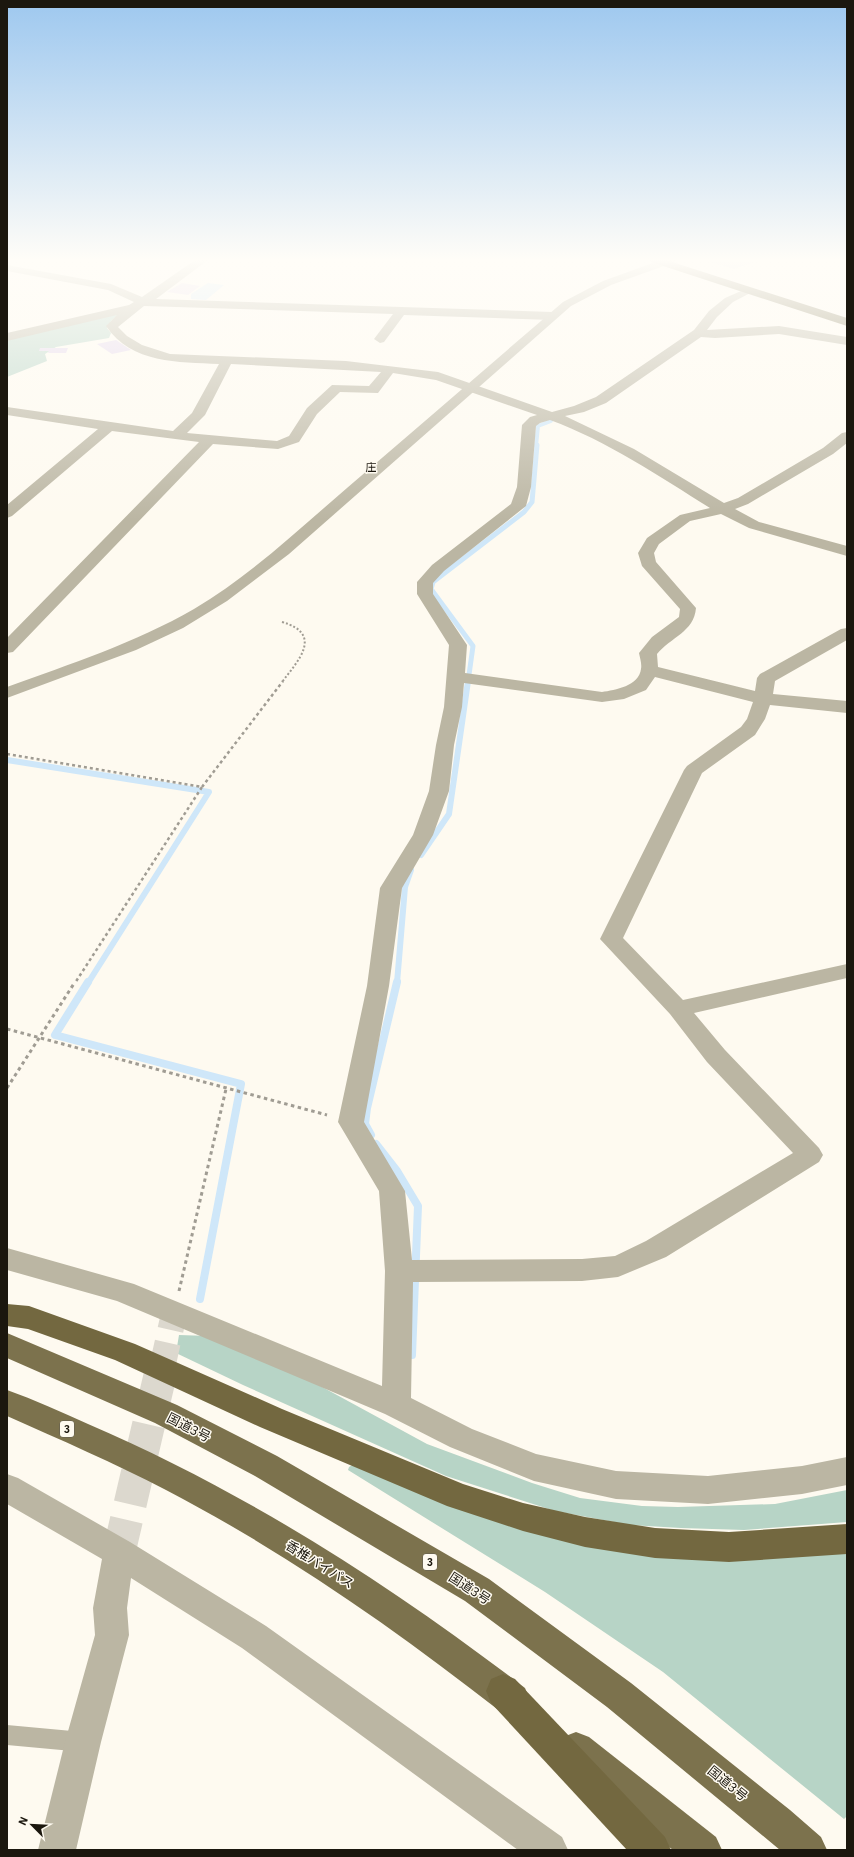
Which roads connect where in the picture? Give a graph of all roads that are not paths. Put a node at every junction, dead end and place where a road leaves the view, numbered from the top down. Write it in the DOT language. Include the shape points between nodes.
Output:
graph roads {
  1 [pos="135,347"];
  2 [pos="516,347"];
  3 [pos="678,347"];
  4 [pos="227,360"];
  5 [pos="390,369"];
  6 [pos="468,388"];
  7 [pos="7,411"];
  8 [pos="552,416"];
  9 [pos="109,426"];
  10 [pos="176,436"];
  11 [pos="847,436"];
  12 [pos="210,439"];
  13 [pos="723,509"];
  14 [pos="7,513"];
  15 [pos="847,551"];
  16 [pos="847,633"];
  17 [pos="7,648"];
  18 [pos="650,670"];
  19 [pos="456,677"];
  20 [pos="7,693"];
  21 [pos="763,699"];
  22 [pos="847,707"];
  23 [pos="847,971"];
  24 [pos="678,1010"];
  25 [pos="7,1259"];
  26 [pos="399,1272"];
  27 [pos="7,1315"];
  28 [pos="7,1345"];
  29 [pos="7,1403"];
  30 [pos="396,1405"];
  31 [pos="847,1471"];
  32 [pos="7,1489"];
  33 [pos="847,1539"];
  34 [pos="119,1552"];
  35 [pos="502,1691"];
  36 [pos="7,1735"];
  37 [pos="83,1742"];
  38 [pos="57,1850"];
  39 [pos="549,1850"];
  40 [pos="652,1850"];
  41 [pos="703,1850"];
  42 [pos="808,1850"];
  1 -- 4 [label="street" via="151,355 170,358"];
  2 -- 6 [label="street"];
  3 -- 8 [label="street" via="600,400"];
  4 -- 5 [label="street"];
  4 -- 10 [label="street" via="198,415"];
  5 -- 6 [label="street" via="438,376"];
  5 -- 12 [label="street" via="373,390 337,388 312,411 294,439 287,443 270,445"];
  6 -- 8 [label="street"];
  6 -- 20 [label="street" via="283,551 225,596 174,626 127,647"];
  7 -- 9 [label="street"];
  8 -- 13 [label="street" via="629,452"];
  8 -- 19 [label="street" via="535,420 529,425 524,487 518,506 438,568 425,582 425,594 458,645"];
  9 -- 10 [label="street"];
  9 -- 14 [label="street"];
  10 -- 12 [label="street"];
  11 -- 13 [label="street" via="828,451 743,501"];
  12 -- 17 [label="street"];
  13 -- 15 [label="street" via="754,525"];
  13 -- 18 [label="street" via="685,518 653,541 646,552 648,563 688,608 687,618 680,626 658,641 648,653"];
  16 -- 21 [label="street" via="766,678"];
  18 -- 19 [label="street" via="640,686 618,695 602,697"];
  18 -- 21 [label="street"];
  19 -- 26 [label="street" via="439,791 423,835 391,888 378,986 351,1122 392,1191"];
  21 -- 22 [label="street"];
  21 -- 24 [label="street" via="756,719 748,731 694,770 611,939"];
  23 -- 24 [label="street"];
  24 -- 26 [label="street" via="716,1056 810,1156 656,1249 618,1266 582,1270"];
  25 -- 30 [label="street" via="124,1292"];
  26 -- 30 [label="street"];
  27 -- 33 [label="highway" via="29,1318 125,1352 271,1418 458,1496 523,1517 585,1532 655,1543 729,1547"];
  28 -- 42 [label="highway, 国道3号 / 3" via="166,1414 260,1463 477,1590 619,1695"];
  29 -- 35 [label="highway, 香椎バイパス / 3" via="126,1455 229,1509 322,1564 398,1615"];
  30 -- 31 [label="street" via="461,1438 534,1466 616,1485 708,1490 802,1480"];
  32 -- 34 [label="street"];
  34 -- 37 [label="street" via="110,1608 112,1635"];
  34 -- 39 [label="street" via="254,1637"];
  35 -- 40 [label="highway"];
  35 -- 41 [label="highway, 3"];
  36 -- 37 [label="lane"];
  37 -- 38 [label="street"];
}
